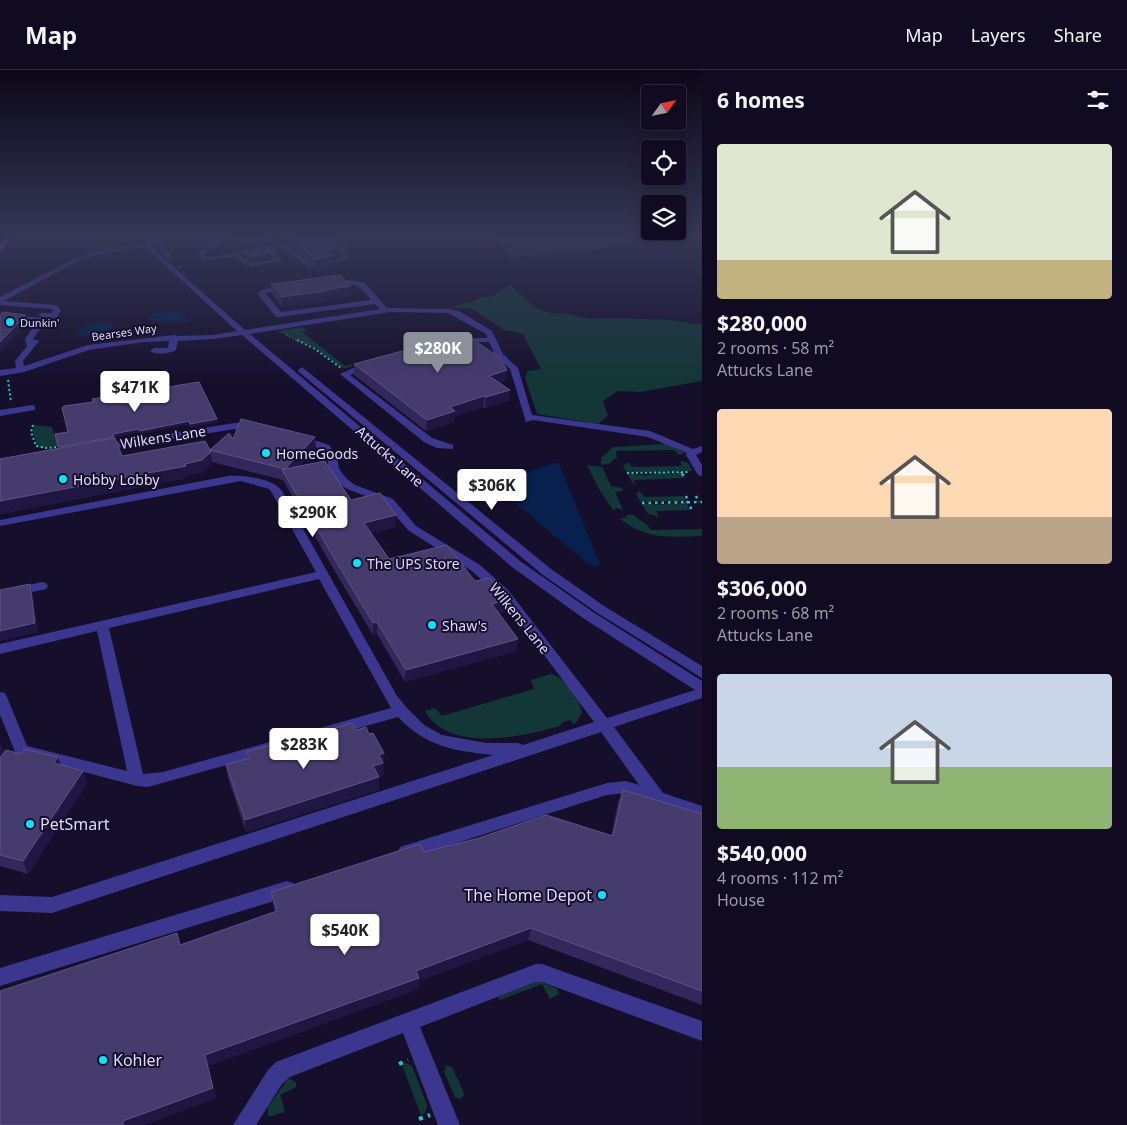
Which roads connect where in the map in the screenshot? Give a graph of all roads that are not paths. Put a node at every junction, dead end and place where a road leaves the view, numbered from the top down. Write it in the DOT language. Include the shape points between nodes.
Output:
graph roads {
  1 [pos="31,285"];
  2 [pos="193,285"];
  3 [pos="199,285"];
  4 [pos="362,285"];
  5 [pos="292,287"];
  6 [pos="377,301"];
  7 [pos="0,302"];
  8 [pos="319,309"];
  9 [pos="385,310"];
  10 [pos="2,314"];
  11 [pos="42,315"];
  12 [pos="54,316"];
  13 [pos="326,320"];
  14 [pos="249,331"];
  15 [pos="174,338"];
  16 [pos="491,340"];
  17 [pos="445,342"];
  18 [pos="31,346"];
  19 [pos="154,351"];
  20 [pos="381,361"];
  21 [pos="21,370"];
  22 [pos="4,375"];
  23 [pos="32,408"];
  24 [pos="0,413"];
  25 [pos="266,430"];
  26 [pos="284,434"];
  27 [pos="449,447"];
  28 [pos="93,449"];
  29 [pos="698,451"];
  30 [pos="698,472"];
  31 [pos="0,523"];
  32 [pos="324,574"];
  33 [pos="42,586"];
  34 [pos="0,595"];
  35 [pos="102,625"];
  36 [pos="0,648"];
  37 [pos="702,673"];
  38 [pos="702,688"];
  39 [pos="702,693"];
  40 [pos="0,697"];
  41 [pos="401,711"];
  42 [pos="605,726"];
  43 [pos="550,743"];
  44 [pos="137,780"];
  45 [pos="657,798"];
  46 [pos="702,814"];
  47 [pos="391,856"];
  48 [pos="306,883"];
  49 [pos="0,903"];
  50 [pos="0,977"];
  51 [pos="408,1021"];
  52 [pos="702,1031"];
  53 [pos="244,1125"];
  54 [pos="449,1125"];
  1 -- 7 [label="street"];
  2 -- 14 [label="street, Attucks Lane"];
  3 -- 14 [label="street, Attucks Lane"];
  4 -- 6 [label="street"];
  5 -- 8 [label="street" via="261,293 279,315"];
  6 -- 8 [label="street"];
  6 -- 9 [label="street"];
  7 -- 12 [label="street" via="55,308 58,310"];
  8 -- 13 [label="street"];
  9 -- 13 [label="street, Bearses Way"];
  9 -- 16 [label="street, Bearses Way" via="454,312 488,332"];
  10 -- 18 [label="street" via="42,320 29,339"];
  11 -- 12 [label="street"];
  12 -- 18 [label="street"];
  13 -- 14 [label="street, Bearses Way"];
  14 -- 15 [label="street, Bearses Way"];
  14 -- 37 [label="street, Attucks Lane" via="547,572"];
  14 -- 38 [label="street, Attucks Lane" via="524,570"];
  15 -- 19 [label="street" via="172,350"];
  15 -- 21 [label="street, Bearses Way" via="88,348"];
  16 -- 17 [label="street"];
  16 -- 29 [label="street, Bearses Way" via="499,355 514,368 529,419 650,434"];
  18 -- 21 [label="street" via="19,361"];
  20 -- 27 [label="street" via="344,374 422,436"];
  21 -- 22 [label="street, Bearses Way"];
  23 -- 24 [label="street"];
  25 -- 28 [label="street, Wilkens Lane" via="248,425 235,426"];
  26 -- 42 [label="street, Wilkens Lane" via="325,447 343,481 389,501 412,528 476,568 504,593"];
  29 -- 30 [label="street" via="692,458"];
  31 -- 32 [label="street" via="241,478 277,491"];
  32 -- 35 [label="street"];
  32 -- 41 [label="street"];
  33 -- 34 [label="street"];
  35 -- 36 [label="street"];
  35 -- 44 [label="street"];
  39 -- 42 [label="street"];
  40 -- 44 [label="street" via="21,750"];
  41 -- 43 [label="street" via="419,729 444,742 509,750"];
  41 -- 44 [label="street" via="163,778"];
  42 -- 43 [label="street"];
  42 -- 45 [label="street, Wilkens Lane"];
  43 -- 49 [label="street" via="52,904"];
  45 -- 46 [label="street"];
  45 -- 47 [label="street" via="626,787 607,788"];
  48 -- 50 [label="street"];
  51 -- 52 [label="street" via="539,972"];
  51 -- 53 [label="street" via="281,1071"];
  51 -- 54 [label="street"];
}
